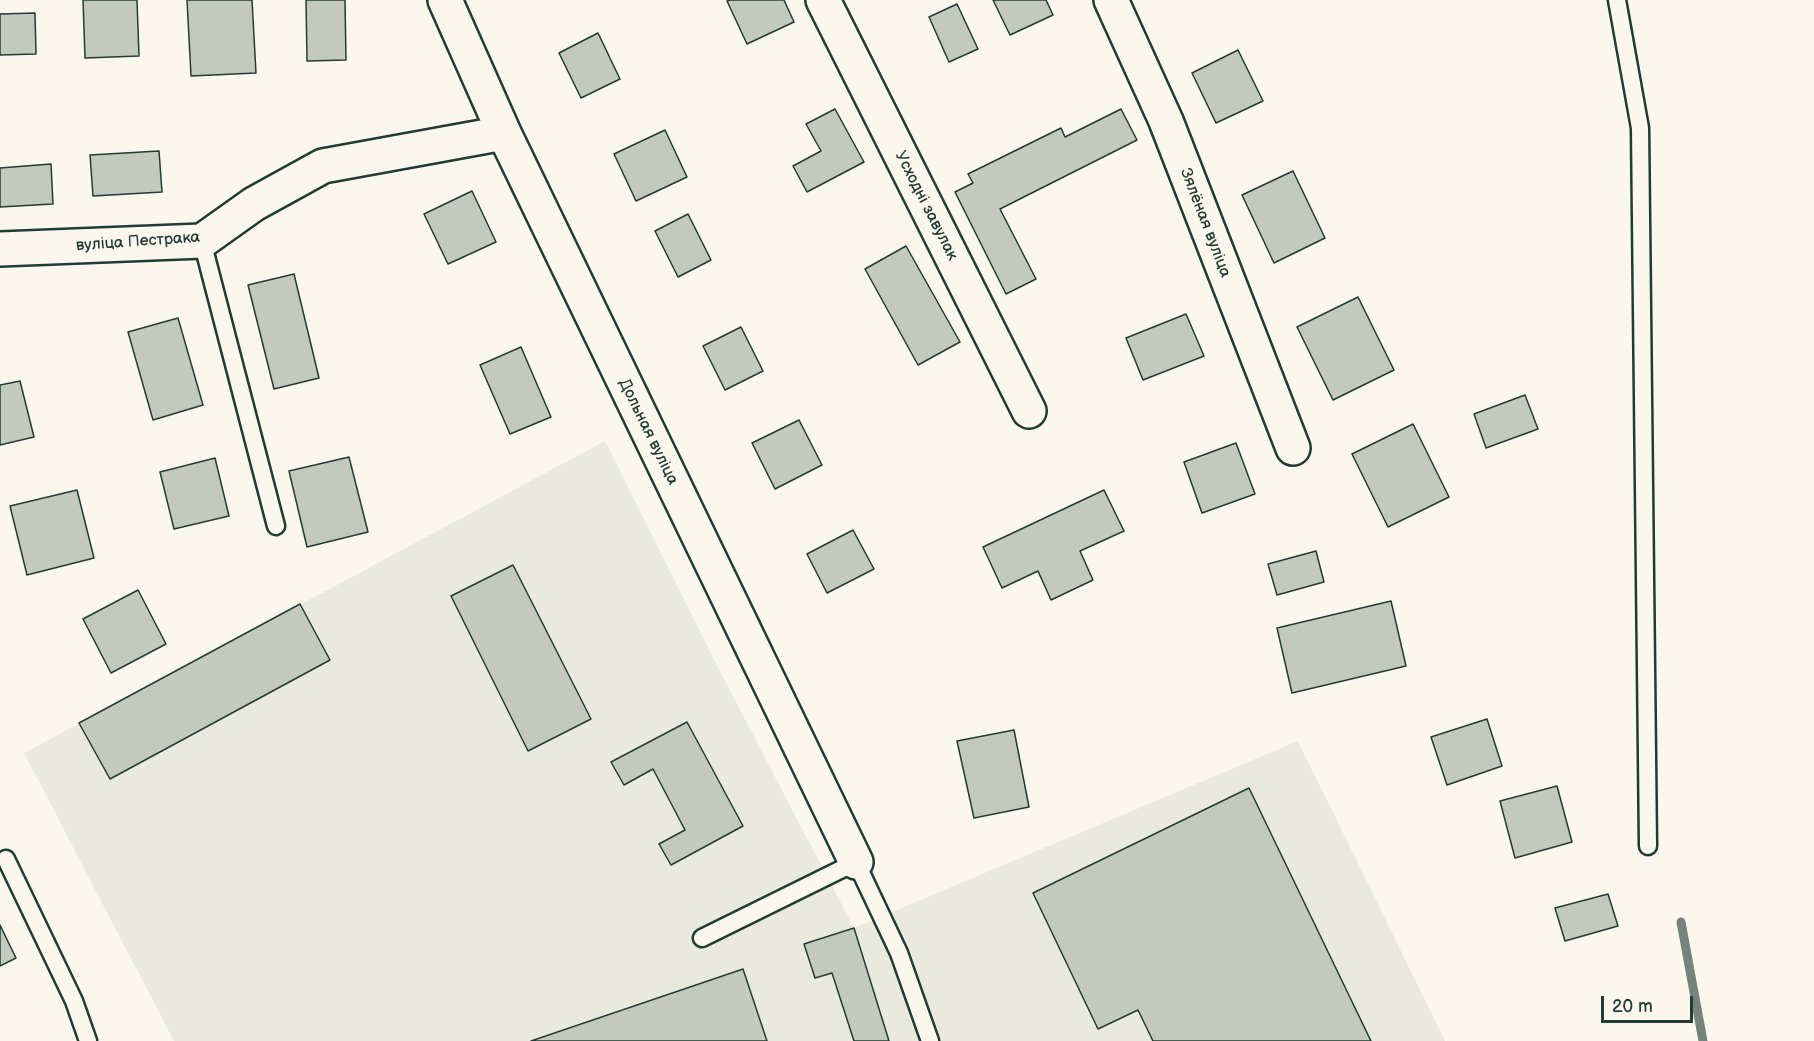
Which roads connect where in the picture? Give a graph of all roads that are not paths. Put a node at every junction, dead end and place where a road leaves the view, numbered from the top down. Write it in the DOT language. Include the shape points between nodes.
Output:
graph roads {
  1 [pos="445,0"];
  2 [pos="823,0"];
  3 [pos="1111,0"];
  4 [pos="1617,0"];
  5 [pos="504,134"];
  6 [pos="202,241"];
  7 [pos="0,249"];
  8 [pos="1029,411"];
  9 [pos="1293,448"];
  10 [pos="276,526"];
  11 [pos="1647,846"];
  12 [pos="6,859"];
  13 [pos="856,861"];
  14 [pos="702,938"];
  15 [pos="88,1041"];
  16 [pos="930,1041"];
  1 -- 5 [label="street, Дольная вуліца"];
  2 -- 8 [label="street, Усходні завулак"];
  3 -- 9 [label="street, Зялёная вуліца" via="1166,121"];
  4 -- 11 [label="lane" via="1640,128"];
  5 -- 6 [label="street, вуліца Пестрака" via="323,166 254,204"];
  5 -- 13 [label="street, Дольная вуліца"];
  6 -- 7 [label="street, вуліца Пестрака"];
  6 -- 10 [label="lane"];
  12 -- 15 [label="lane" via="74,1001"];
  13 -- 14 [label="lane"];
  13 -- 16 [label="lane" via="899,953"];
}
